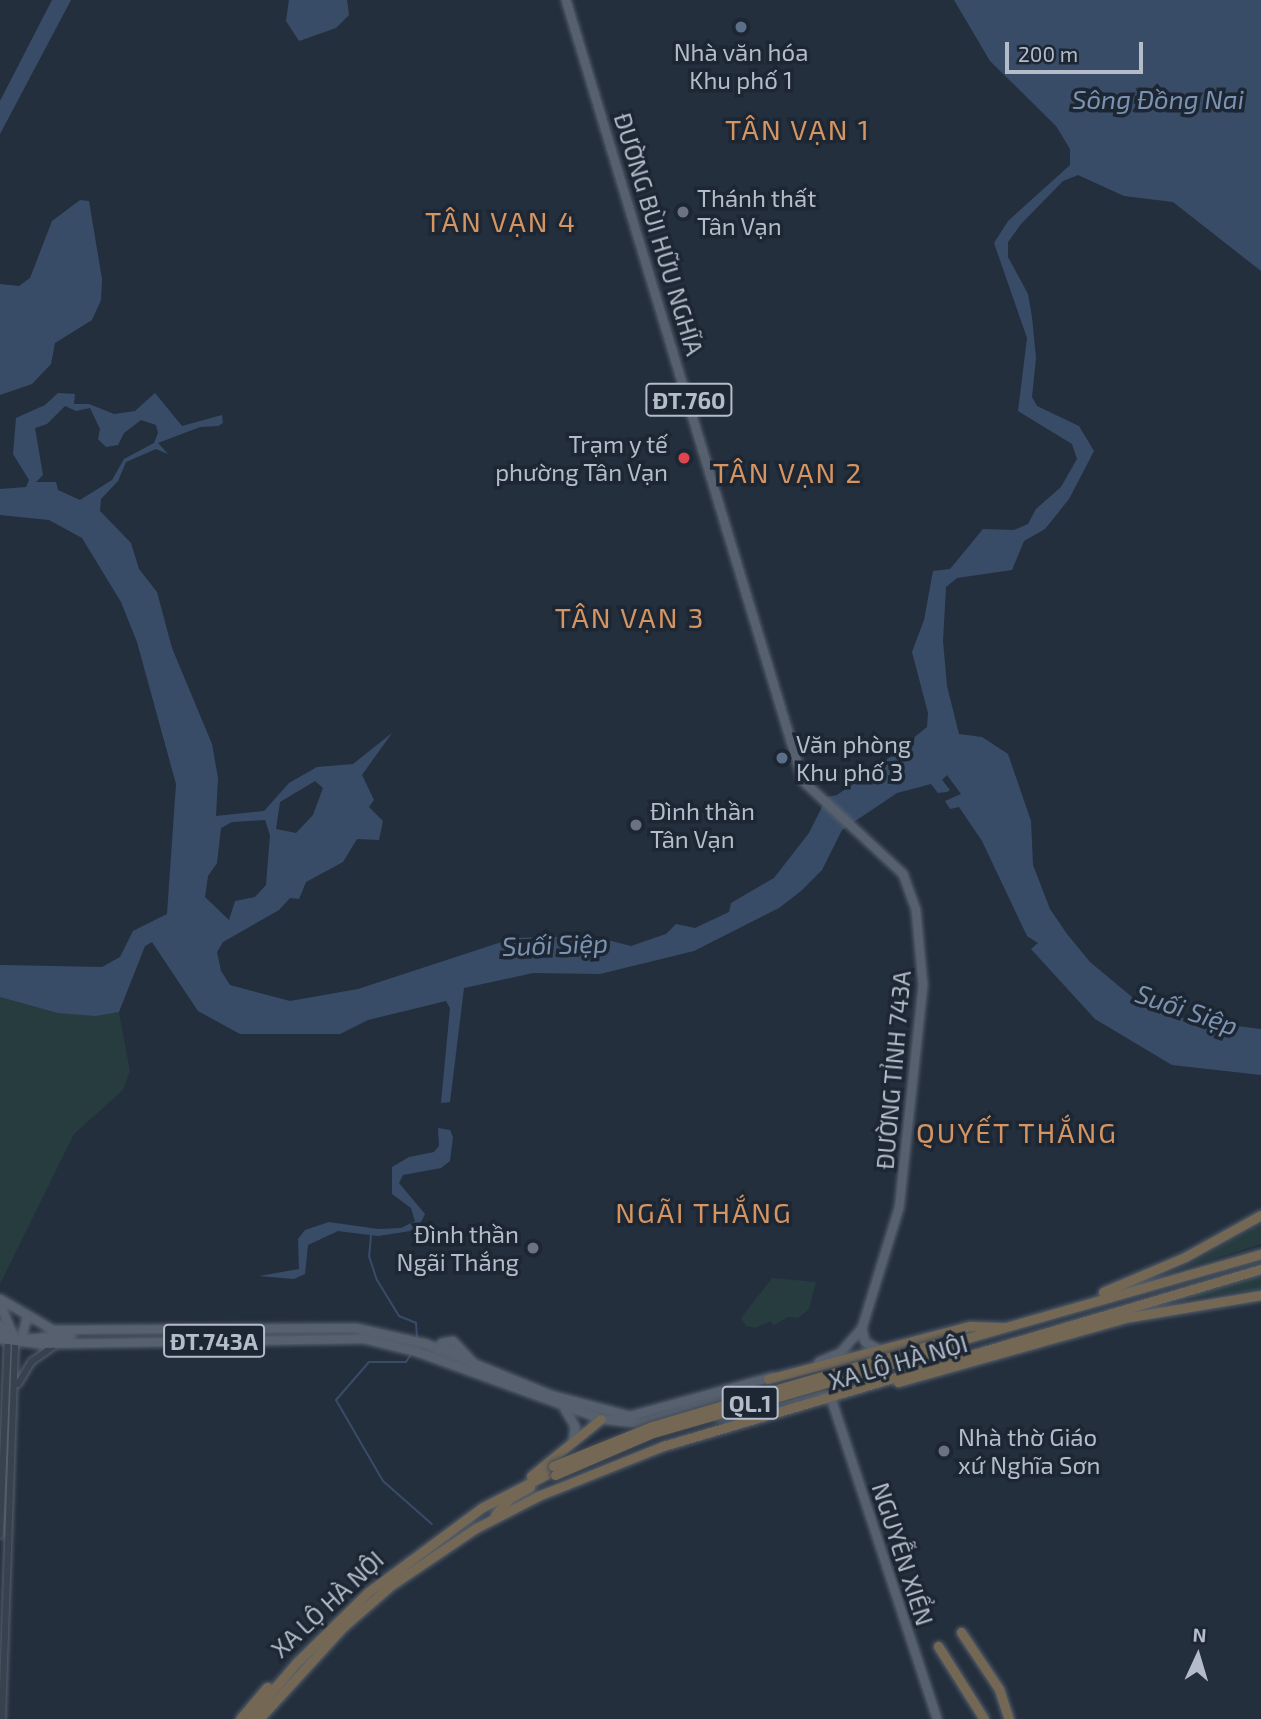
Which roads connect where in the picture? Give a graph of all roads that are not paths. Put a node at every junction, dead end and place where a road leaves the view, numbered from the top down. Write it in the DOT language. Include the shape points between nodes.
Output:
graph roads {
  1 [pos="566,0"];
  2 [pos="816,797"];
  3 [pos="1261,1215"];
  4 [pos="1261,1254"];
  5 [pos="1261,1269"];
  6 [pos="1261,1295"];
  7 [pos="0,1301"];
  8 [pos="1082,1302"];
  9 [pos="1104,1313"];
  10 [pos="27,1317"];
  11 [pos="1072,1323"];
  12 [pos="0,1325"];
  13 [pos="40,1325"];
  14 [pos="1005,1327"];
  15 [pos="862,1328"];
  16 [pos="1091,1328"];
  17 [pos="85,1333"];
  18 [pos="1034,1334"];
  19 [pos="11,1340"];
  20 [pos="57,1343"];
  21 [pos="949,1344"];
  22 [pos="883,1350"];
  23 [pos="437,1352"];
  24 [pos="477,1366"];
  25 [pos="0,1367"];
  26 [pos="768,1379"];
  27 [pos="7,1382"];
  28 [pos="16,1390"];
  29 [pos="831,1399"];
  30 [pos="780,1402"];
  31 [pos="563,1408"];
  32 [pos="604,1416"];
  33 [pos="656,1420"];
  34 [pos="572,1445"];
  35 [pos="551,1471"];
  36 [pos="510,1491"];
  37 [pos="511,1509"];
  38 [pos="492,1519"];
  39 [pos="476,1528"];
  40 [pos="0,1535"];
  41 [pos="368,1591"];
  42 [pos="963,1634"];
  43 [pos="939,1648"];
  44 [pos="999,1689"];
  45 [pos="2,1719"];
  46 [pos="240,1719"];
  47 [pos="248,1719"];
  48 [pos="259,1719"];
  49 [pos="937,1719"];
  50 [pos="983,1719"];
  51 [pos="1009,1719"];
  52 [pos="1016,1719"];
  1 -- 2 [label="main road, ĐƯỜNG BÙI HỮU NGHĨA / ĐT.760" via="800,775"];
  2 -- 15 [label="main road, ĐƯỜNG TỈNH 743A / ĐT.743A" via="902,874 909,886 923,985 898,1208"];
  3 -- 8 [label="highway" via="1185,1256"];
  4 -- 8 [label="highway, XA LỘ HÀ NỘI / QL.1"];
  5 -- 9 [label="highway, XA LỘ HÀ NỘI / QL.1"];
  6 -- 16 [label="highway, XA LỘ HÀ NỘI" via="1179,1306"];
  7 -- 10 [label="main road"];
  7 -- 19 [label="main road"];
  8 -- 14 [label="highway, XA LỘ HÀ NỘI / QL.1"];
  9 -- 11 [label="highway, XA LỘ HÀ NỘI / QL.1"];
  9 -- 16 [label="highway"];
  10 -- 13 [label="main road"];
  10 -- 19 [label="main road"];
  11 -- 16 [label="highway"];
  11 -- 18 [label="highway, XA LỘ HÀ NỘI / QL.1"];
  12 -- 19 [label="main road"];
  13 -- 17 [label="main road"];
  13 -- 19 [label="main road"];
  14 -- 21 [label="highway, XA LỘ HÀ NỘI / QL.1"];
  14 -- 22 [label="highway, XA LỘ HÀ NỘI / QL.1" via="970,1326"];
  15 -- 22 [label="main road" via="865,1342"];
  15 -- 26 [label="main road, ĐƯỜNG TỈNH 743A / ĐT.743A" via="835,1356"];
  16 -- 29 [label="highway, XA LỘ HÀ NỘI / QL.1"];
  17 -- 19 [label="main road, ĐT.743A"];
  17 -- 23 [label="main road, ĐT.743A" via="356,1328 407,1337"];
  18 -- 21 [label="highway, XA LỘ HÀ NỘI / QL.1" via="1001,1333"];
  18 -- 29 [label="highway, XA LỘ HÀ NỘI / QL.1"];
  19 -- 20 [label="main road, ĐT.743A"];
  19 -- 27 [label="street"];
  19 -- 28 [label="street"];
  20 -- 23 [label="main road, ĐT.743A" via="338,1338"];
  20 -- 28 [label="street" via="31,1362"];
  21 -- 35 [label="highway, QL.1, bridge" via="691,1417"];
  22 -- 26 [label="highway, QL.1"];
  23 -- 24 [label="main road, ĐT.743A"];
  23 -- 24 [label="main road" via="453,1341"];
  23 -- 31 [label="main road, ĐT.743A"];
  24 -- 32 [label="main road, ĐT.743A"];
  25 -- 27 [label="street"];
  26 -- 32 [label="main road, ĐƯỜNG TỈNH 743A / ĐT.743A" via="639,1416"];
  27 -- 40 [label="street"];
  28 -- 45 [label="street"];
  29 -- 30 [label="main road, ĐT.743A" via="816,1392"];
  29 -- 37 [label="highway, XA LỘ HÀ NỘI / QL.1" via="696,1436 679,1447 583,1478"];
  29 -- 49 [label="main road, NGUYỄN XIỂN"];
  30 -- 33 [label="main road" via="747,1414"];
  30 -- 33 [label="main road, ĐT.743A" via="747,1407 724,1399"];
  31 -- 32 [label="main road, ĐT.743A"];
  31 -- 34 [label="main road" via="575,1426"];
  32 -- 33 [label="main road, ĐT.743A" via="632,1424"];
  32 -- 34 [label="highway"];
  34 -- 36 [label="highway"];
  35 -- 36 [label="highway, XA LỘ HÀ NỘI / QL.1"];
  35 -- 38 [label="highway, XA LỘ HÀ NỘI / QL.1" via="510,1499"];
  36 -- 41 [label="highway, XA LỘ HÀ NỘI / QL.1"];
  37 -- 38 [label="highway, XA LỘ HÀ NỘI / QL.1"];
  37 -- 39 [label="highway, XA LỘ HÀ NỘI / QL.1" via="506,1517"];
  38 -- 39 [label="highway, XA LỘ HÀ NỘI / QL.1"];
  39 -- 48 [label="highway, XA LỘ HÀ NỘI / QL.1" via="433,1555 344,1626"];
  41 -- 46 [label="highway, XA LỘ HÀ NỘI / QL.1" via="325,1626"];
  41 -- 47 [label="highway, XA LỘ HÀ NỘI / QL.1"];
  42 -- 44 [label="highway"];
  43 -- 50 [label="highway"];
  44 -- 51 [label="highway"];
  44 -- 52 [label="highway"];
}
